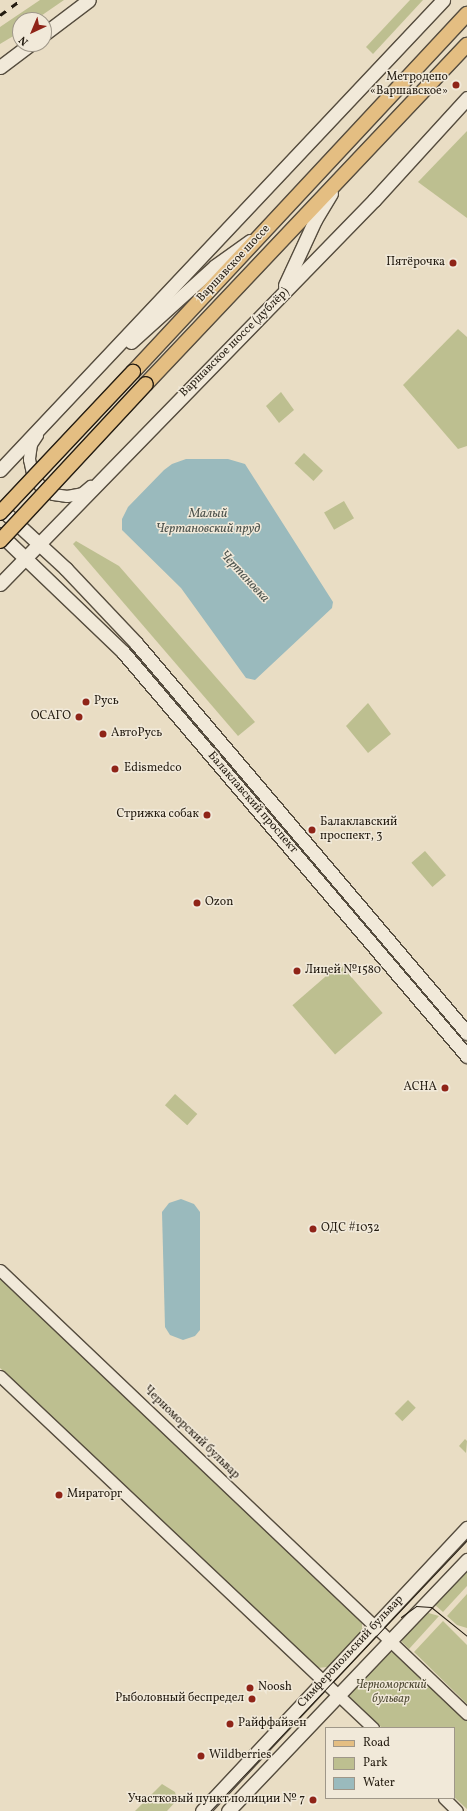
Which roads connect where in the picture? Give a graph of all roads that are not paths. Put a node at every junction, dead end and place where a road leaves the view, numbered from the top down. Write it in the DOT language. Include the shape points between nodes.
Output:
graph roads {
  1 [pos="89,0"];
  2 [pos="443,0"];
  3 [pos="467,14"];
  4 [pos="52,28"];
  5 [pos="467,45"];
  6 [pos="21,52"];
  7 [pos="0,68"];
  8 [pos="467,98"];
  9 [pos="335,187"];
  10 [pos="262,233"];
  11 [pos="271,306"];
  12 [pos="69,396"];
  13 [pos="52,415"];
  14 [pos="0,470"];
  15 [pos="109,471"];
  16 [pos="0,508"];
  17 [pos="0,513"];
  18 [pos="0,534"];
  19 [pos="0,541"];
  20 [pos="40,544"];
  21 [pos="27,558"];
  22 [pos="0,584"];
  23 [pos="467,1033"];
  24 [pos="467,1056"];
  25 [pos="0,1270"];
  26 [pos="0,1376"];
  27 [pos="467,1528"];
  28 [pos="467,1560"];
  29 [pos="374,1627"];
  30 [pos="390,1642"];
  31 [pos="325,1681"];
  32 [pos="339,1695"];
  33 [pos="467,1714"];
  34 [pos="372,1727"];
  35 [pos="445,1799"];
  36 [pos="202,1811"];
  37 [pos="228,1811"];
  38 [pos="457,1811"];
  1 -- 4 [label="main road"];
  2 -- 12 [label="main road"];
  3 -- 10 [label="main road, Варшавское шоссе"];
  5 -- 9 [label="main road, Варшавское шоссе"];
  6 -- 7 [label="main road"];
  8 -- 11 [label="main road, Варшавское шоссе (дублёр)" via="374,200"];
  9 -- 11 [label="main road" via="315,220 291,276"];
  9 -- 19 [label="main road, Варшавское шоссе, bridge"];
  10 -- 12 [label="main road" via="215,266"];
  10 -- 17 [label="main road, Варшавское шоссе, bridge"];
  11 -- 15 [label="main road, Варшавское шоссе (дублёр)"];
  12 -- 13 [label="main road"];
  13 -- 14 [label="main road"];
  13 -- 15 [label="street" via="31,444 29,452 30,466 40,486 60,496 75,495 82,493"];
  15 -- 20 [label="main road, Варшавское шоссе (дублёр)"];
  16 -- 20 [label="main road, Балаклавский проспект"];
  18 -- 21 [label="main road, Балаклавский проспект"];
  20 -- 21 [label="main road, Варшавское шоссе (дублёр)"];
  20 -- 23 [label="main road, Балаклавский проспект" via="136,643"];
  21 -- 22 [label="main road, Варшавское шоссе (дублёр)"];
  21 -- 24 [label="main road, Балаклавский проспект" via="123,652"];
  25 -- 29 [label="street, Черноморский бульвар"];
  26 -- 31 [label="street"];
  27 -- 29 [label="main road, Симферопольский бульвар"];
  28 -- 30 [label="main road, Симферопольский бульвар"];
  29 -- 30 [label="street, Черноморский бульвар"];
  29 -- 31 [label="main road, Симферопольский бульвар"];
  30 -- 32 [label="main road, Симферопольский бульвар"];
  30 -- 33 [label="street, Черноморский бульвар"];
  31 -- 32 [label="street"];
  31 -- 36 [label="main road, Симферопольский бульвар"];
  32 -- 34 [label="street"];
  32 -- 37 [label="main road, Симферопольский бульвар"];
  35 -- 38 [label="street"];
}
